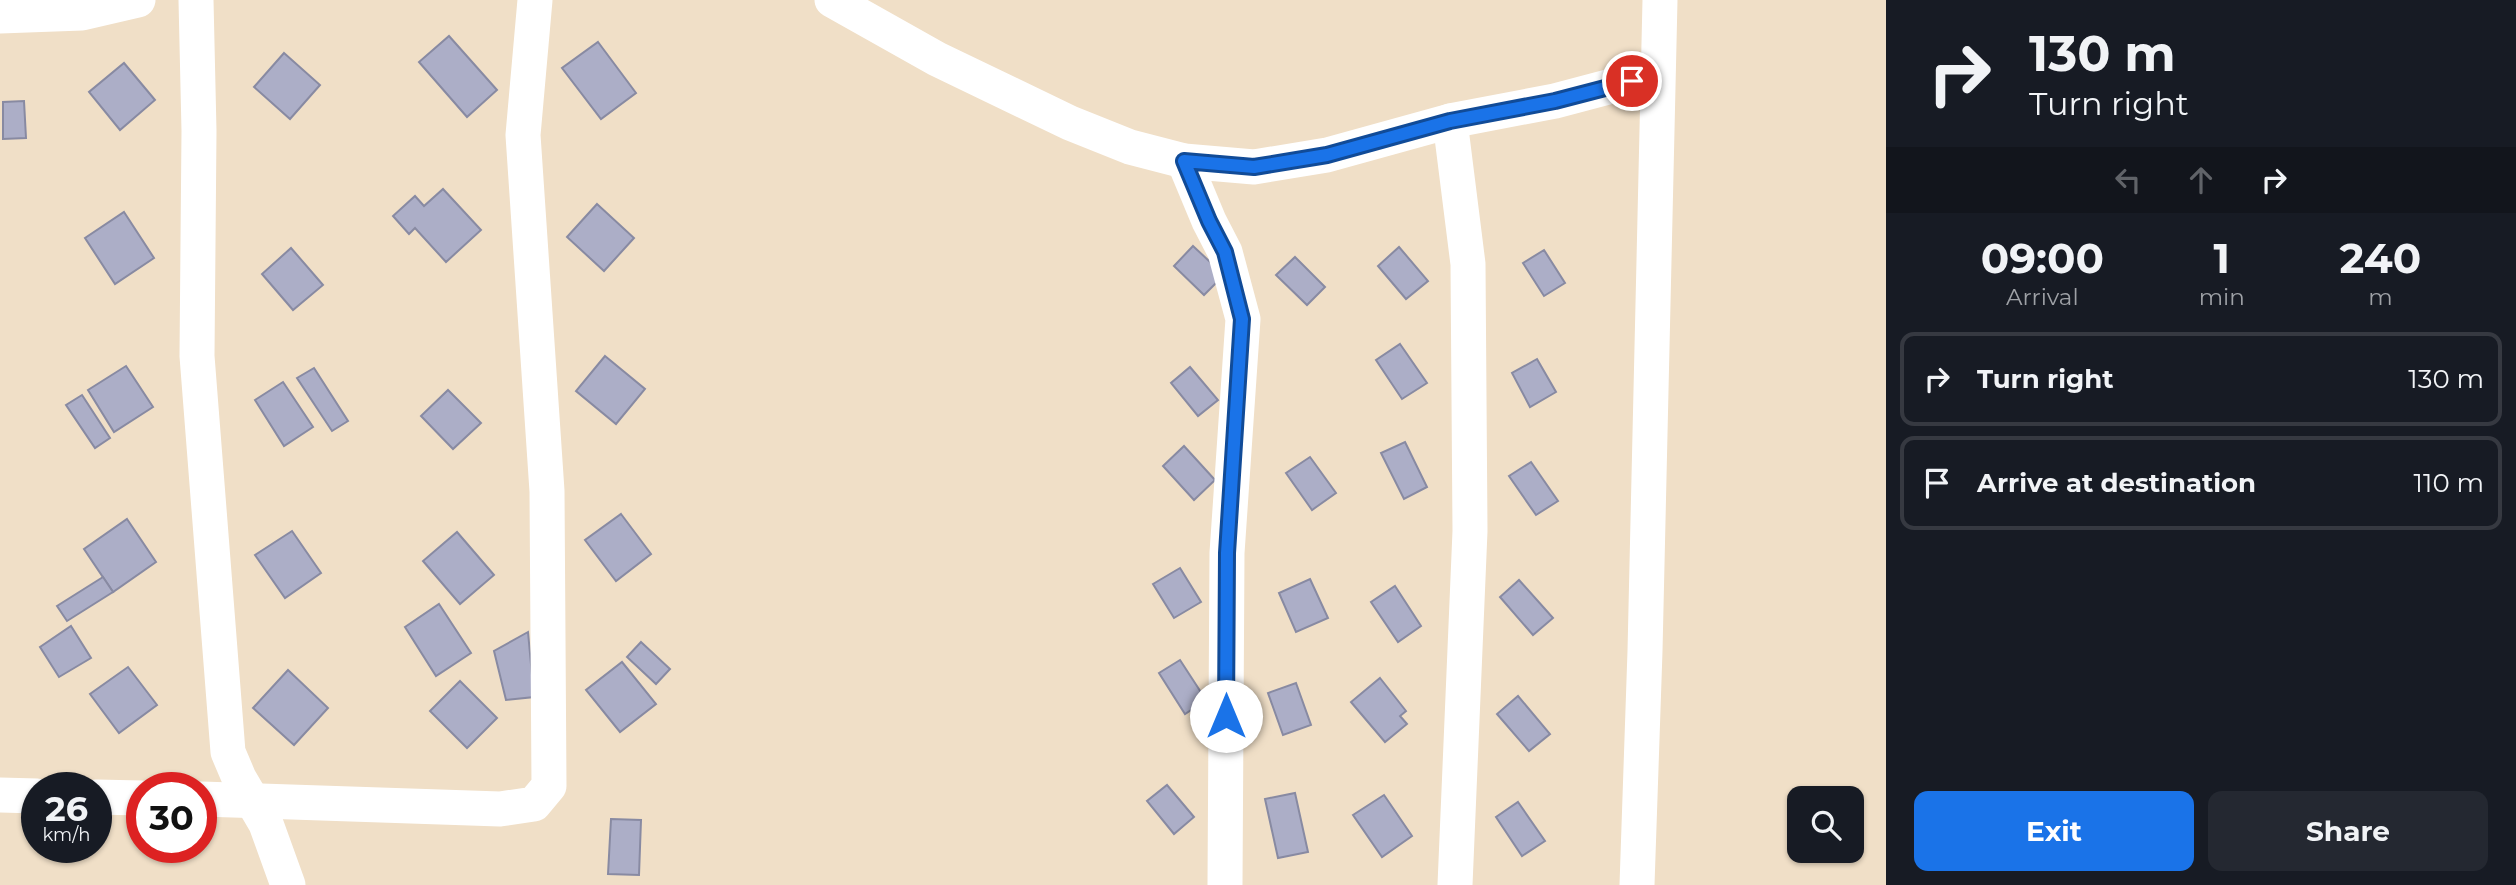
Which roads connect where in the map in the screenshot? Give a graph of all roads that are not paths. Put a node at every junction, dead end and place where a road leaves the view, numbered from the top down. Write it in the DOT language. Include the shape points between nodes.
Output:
graph roads {
  1 [pos="138,0"];
  2 [pos="196,0"];
  3 [pos="535,0"];
  4 [pos="832,0"];
  5 [pos="1660,0"];
  6 [pos="0,16"];
  7 [pos="1657,75"];
  8 [pos="1450,121"];
  9 [pos="1184,161"];
  10 [pos="0,794"];
  11 [pos="21,795"];
  12 [pos="217,799"];
  13 [pos="253,800"];
  14 [pos="288,885"];
  15 [pos="1225,885"];
  16 [pos="1455,885"];
  17 [pos="1637,885"];
  1 -- 6 [label="street" via="82,13"];
  2 -- 13 [label="street" via="197,356 228,752"];
  3 -- 13 [label="street" via="523,135 547,491 549,786 534,804 500,808"];
  4 -- 9 [label="street" via="937,59 1070,122 1130,147"];
  5 -- 7 [label="street"];
  7 -- 8 [label="street"];
  7 -- 17 [label="street"];
  8 -- 9 [label="street" via="1327,155 1254,167"];
  8 -- 16 [label="street" via="1468,264 1470,531"];
  9 -- 15 [label="street" via="1225,252 1242,319 1227,553"];
  10 -- 11 [label="street"];
  12 -- 13 [label="street"];
  13 -- 14 [label="street"];
}
